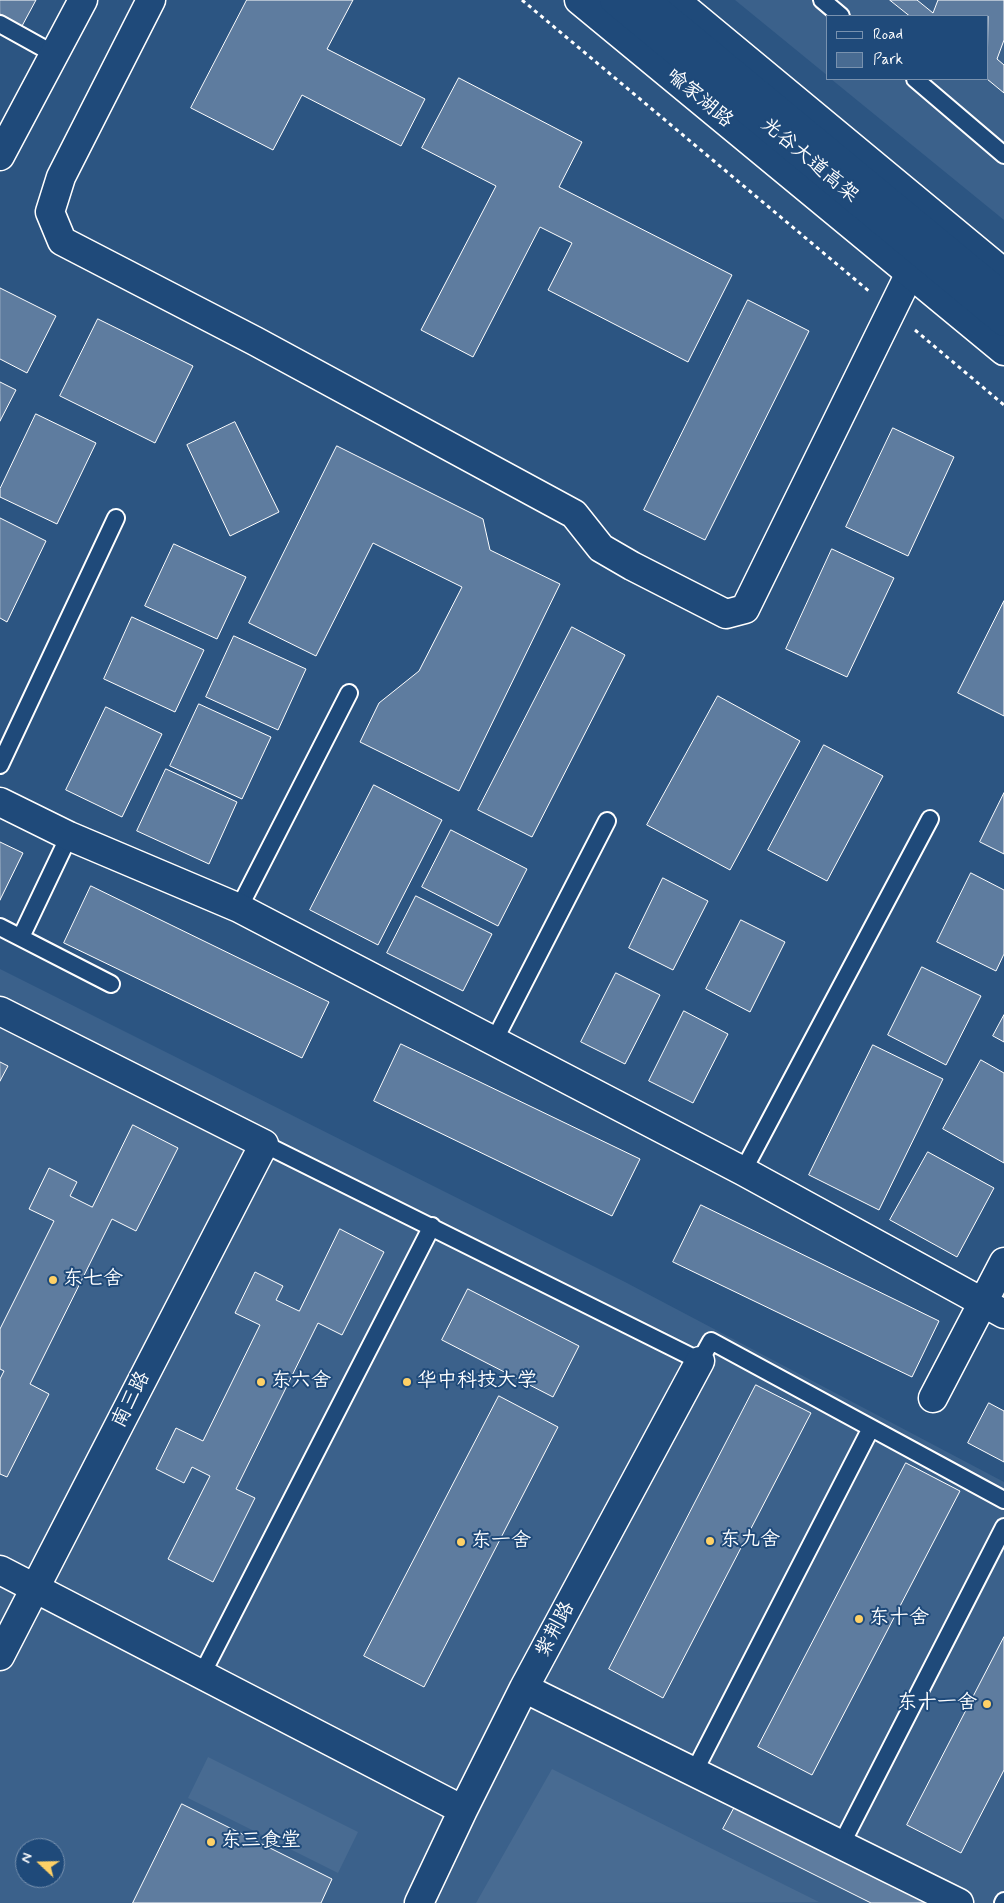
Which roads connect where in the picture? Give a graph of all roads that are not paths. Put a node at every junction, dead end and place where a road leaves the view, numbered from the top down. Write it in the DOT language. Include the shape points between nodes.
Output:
graph roads {
  1 [pos="83,0"];
  2 [pos="151,0"];
  3 [pos="579,0"];
  4 [pos="614,0"];
  5 [pos="645,0"];
  6 [pos="675,0"];
  7 [pos="822,0"];
  8 [pos="840,15"];
  9 [pos="0,24"];
  10 [pos="54,54"];
  11 [pos="916,80"];
  12 [pos="1004,155"];
  13 [pos="0,156"];
  14 [pos="910,273"];
  15 [pos="1004,273"];
  16 [pos="1004,297"];
  17 [pos="1004,322"];
  18 [pos="1004,351"];
  19 [pos="116,518"];
  20 [pos="349,693"];
  21 [pos="0,765"];
  22 [pos="0,802"];
  23 [pos="930,820"];
  24 [pos="607,821"];
  25 [pos="69,836"];
  26 [pos="239,908"];
  27 [pos="0,927"];
  28 [pos="20,937"];
  29 [pos="111,984"];
  30 [pos="0,1011"];
  31 [pos="494,1041"];
  32 [pos="264,1144"];
  33 [pos="743,1171"];
  34 [pos="432,1226"];
  35 [pos="1004,1262"];
  36 [pos="994,1308"];
  37 [pos="700,1361"];
  38 [pos="933,1398"];
  39 [pos="871,1428"];
  40 [pos="1004,1500"];
  41 [pos="1004,1527"];
  42 [pos="0,1570"];
  43 [pos="36,1588"];
  44 [pos="0,1656"];
  45 [pos="202,1674"];
  46 [pos="524,1688"];
  47 [pos="694,1772"];
  48 [pos="463,1810"];
  49 [pos="841,1845"];
  50 [pos="419,1903"];
  51 [pos="959,1903"];
  1 -- 10 [label="main road"];
  2 -- 14 [label="main road" via="61,177 50,212 62,241 255,341 574,514 601,548 726,614 745,609"];
  3 -- 14 [label="main road, 喻家湖路"];
  4 -- 17 [label="main road, 光谷大道高架"];
  5 -- 16 [label="main road, 光谷大道高架"];
  6 -- 15 [label="main road"];
  7 -- 8 [label="lane"];
  9 -- 10 [label="lane"];
  10 -- 13 [label="main road"];
  11 -- 12 [label="lane"];
  14 -- 18 [label="main road, 喻家湖路"];
  19 -- 21 [label="lane"];
  20 -- 26 [label="lane"];
  22 -- 25 [label="main road"];
  23 -- 33 [label="lane"];
  24 -- 31 [label="lane"];
  25 -- 26 [label="main road"];
  25 -- 28 [label="lane"];
  26 -- 31 [label="main road"];
  27 -- 28 [label="lane"];
  28 -- 29 [label="lane"];
  30 -- 32 [label="main road"];
  31 -- 33 [label="main road"];
  32 -- 34 [label="lane"];
  32 -- 43 [label="main road, 南三路"];
  33 -- 36 [label="main road"];
  34 -- 37 [label="lane"];
  34 -- 45 [label="lane"];
  35 -- 36 [label="main road"];
  36 -- 38 [label="main road"];
  37 -- 39 [label="lane" via="711,1341"];
  37 -- 46 [label="main road, 紫荆路"];
  39 -- 40 [label="lane"];
  39 -- 47 [label="lane"];
  41 -- 49 [label="lane"];
  42 -- 43 [label="main road"];
  43 -- 44 [label="main road, 南三路"];
  43 -- 45 [label="main road"];
  45 -- 48 [label="main road"];
  46 -- 47 [label="main road"];
  46 -- 48 [label="main road, 紫荆路"];
  47 -- 49 [label="main road"];
  48 -- 50 [label="main road, 紫荆路"];
  49 -- 51 [label="main road"];
}
